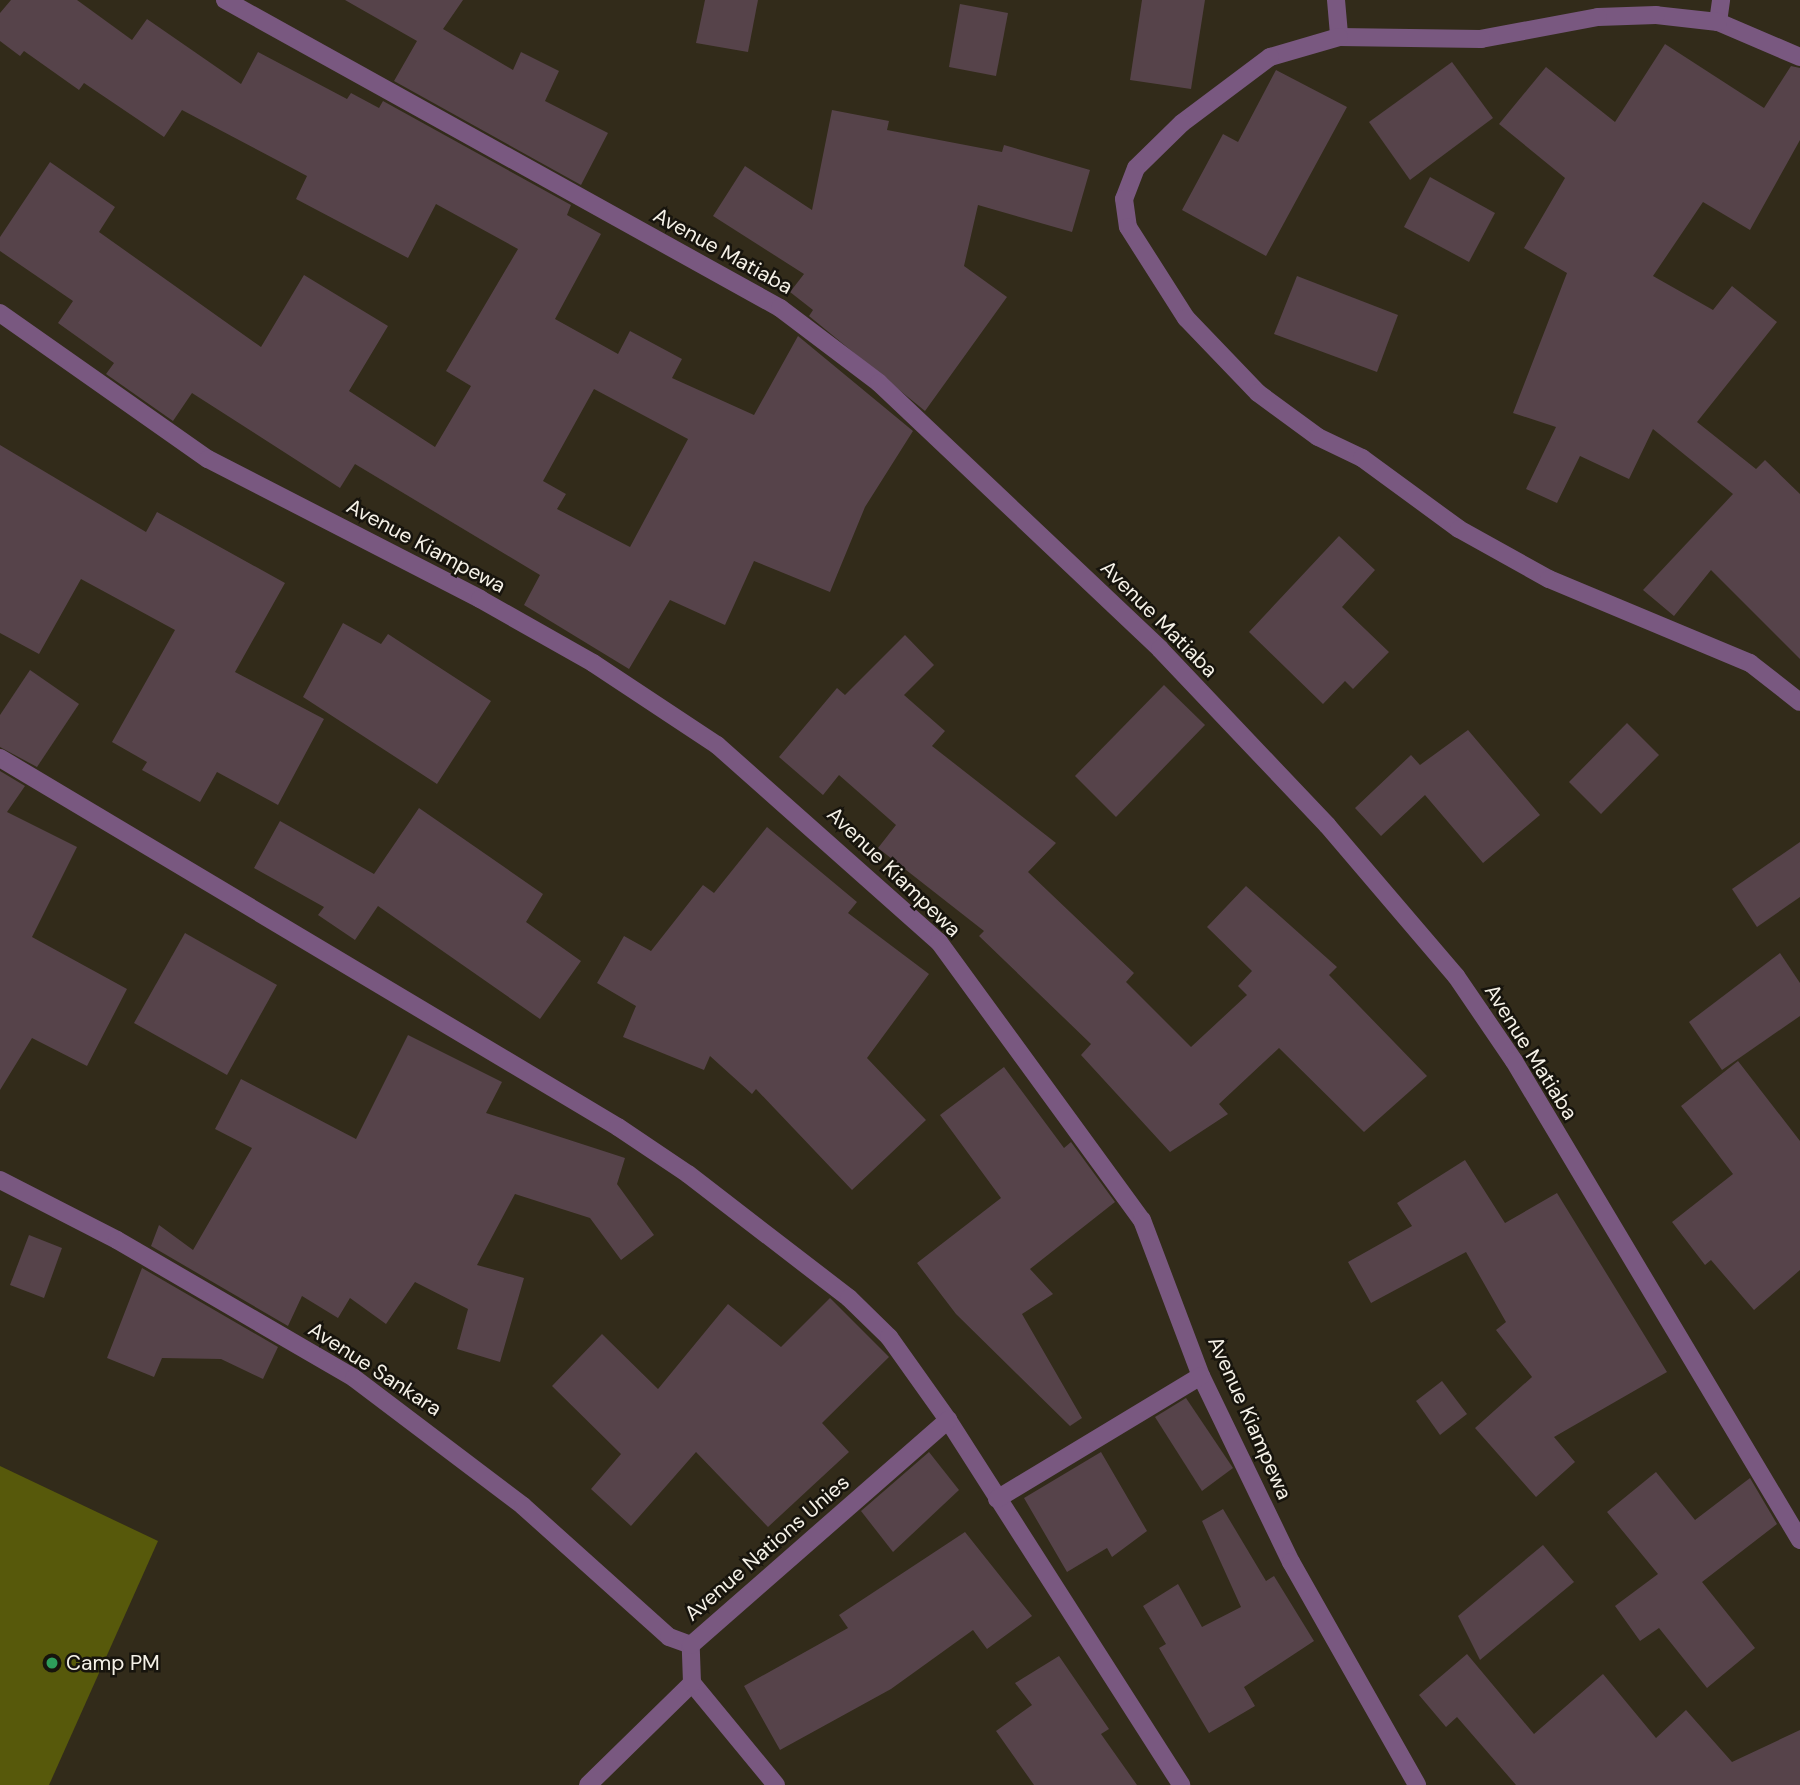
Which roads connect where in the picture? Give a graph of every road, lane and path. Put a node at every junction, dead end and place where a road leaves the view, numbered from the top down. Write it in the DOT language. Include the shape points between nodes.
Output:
graph roads {
  1 [pos="225,0"];
  2 [pos="1336,0"];
  3 [pos="1721,0"];
  4 [pos="1718,22"];
  5 [pos="1339,37"];
  6 [pos="1800,57"];
  7 [pos="0,313"];
  8 [pos="1800,702"];
  9 [pos="0,758"];
  10 [pos="0,1180"];
  11 [pos="1201,1376"];
  12 [pos="948,1420"];
  13 [pos="997,1499"];
  14 [pos="1800,1540"];
  15 [pos="691,1645"];
  16 [pos="692,1683"];
  17 [pos="588,1785"];
  18 [pos="776,1785"];
  19 [pos="1181,1785"];
  20 [pos="1417,1785"];
  1 -- 14 [label="street, Avenue Matiaba" via="780,308 879,383 1160,649 1327,825 1455,976 1514,1061"];
  2 -- 5 [label="street"];
  3 -- 4 [label="street"];
  4 -- 5 [label="street" via="1609,17 1481,39"];
  4 -- 6 [label="street"];
  5 -- 8 [label="street" via="1270,57 1182,123 1136,168 1124,199 1128,227 1186,318 1258,393 1459,528 1549,579 1749,663"];
  7 -- 11 [label="street, Avenue Kiampewa" via="208,459 593,663 717,745 799,812 939,942 1128,1198 1161,1261"];
  9 -- 12 [label="street" via="688,1174 849,1298 889,1337"];
  10 -- 15 [label="street, Avenue Sankara" via="117,1240 354,1378 523,1506 669,1637"];
  11 -- 13 [label="street"];
  11 -- 20 [label="street, Avenue Kiampewa" via="1291,1562"];
  12 -- 13 [label="street"];
  12 -- 15 [label="street, Avenue Nations Unies"];
  13 -- 19 [label="street"];
  15 -- 16 [label="street, Avenue Nations Unies"];
  16 -- 17 [label="street"];
  16 -- 18 [label="street"];
}
